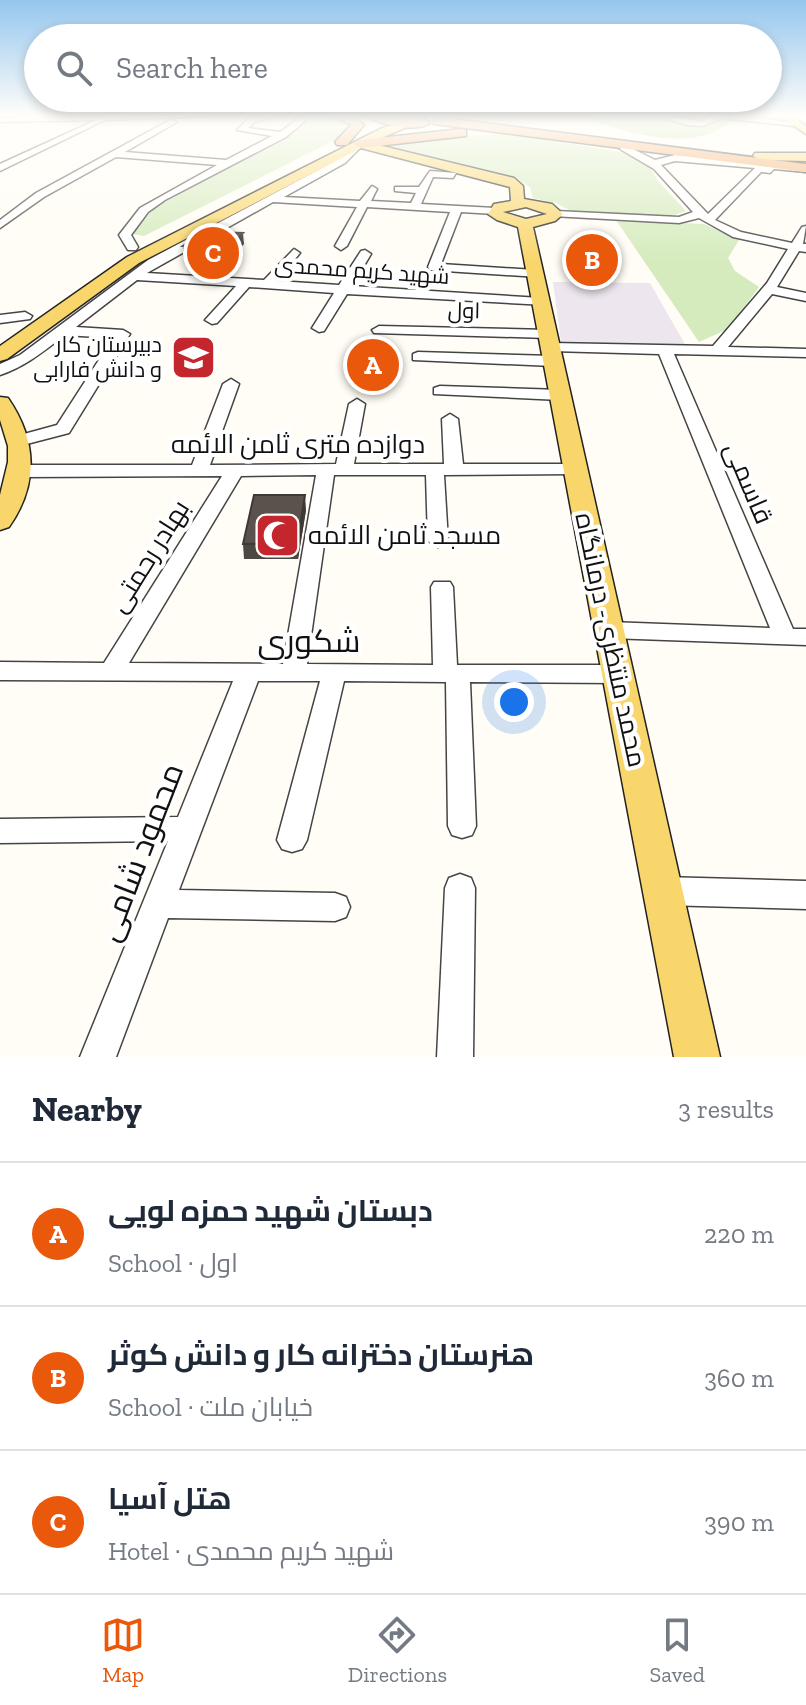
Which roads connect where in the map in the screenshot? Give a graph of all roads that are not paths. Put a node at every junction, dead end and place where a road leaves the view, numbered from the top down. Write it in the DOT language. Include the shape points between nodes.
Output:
graph roads {
  1 [pos="94,164"];
  2 [pos="226,164"];
  3 [pos="297,164"];
  4 [pos="323,164"];
  5 [pos="336,164"];
  6 [pos="442,164"];
  7 [pos="657,164"];
  8 [pos="744,164"];
  9 [pos="757,164"];
  10 [pos="761,164"];
  11 [pos="773,164"];
  12 [pos="806,170"];
  13 [pos="453,175"];
  14 [pos="372,189"];
  15 [pos="399,189"];
  16 [pos="423,190"];
  17 [pos="271,199"];
  18 [pos="364,204"];
  19 [pos="414,207"];
  20 [pos="457,209"];
  21 [pos="495,211"];
  22 [pos="521,213"];
  23 [pos="556,214"];
  24 [pos="704,217"];
  25 [pos="0,225"];
  26 [pos="806,229"];
  27 [pos="202,230"];
  28 [pos="341,246"];
  29 [pos="132,247"];
  30 [pos="801,247"];
  31 [pos="294,253"];
  32 [pos="365,254"];
  33 [pos="130,270"];
  34 [pos="90,271"];
  35 [pos="245,284"];
  36 [pos="266,286"];
  37 [pos="538,288"];
  38 [pos="769,289"];
  39 [pos="343,291"];
  40 [pos="806,297"];
  41 [pos="31,312"];
  42 [pos="0,319"];
  43 [pos="212,320"];
  44 [pos="319,328"];
  45 [pos="61,330"];
  46 [pos="379,330"];
  47 [pos="0,334"];
  48 [pos="551,347"];
  49 [pos="665,350"];
  50 [pos="717,351"];
  51 [pos="806,353"];
  52 [pos="0,355"];
  53 [pos="418,357"];
  54 [pos="0,370"];
  55 [pos="231,384"];
  56 [pos="440,391"];
  57 [pos="560,395"];
  58 [pos="0,403"];
  59 [pos="357,404"];
  60 [pos="450,419"];
  61 [pos="19,441"];
  62 [pos="576,469"];
  63 [pos="199,470"];
  64 [pos="235,470"];
  65 [pos="335,470"];
  66 [pos="445,470"];
  67 [pos="21,471"];
  68 [pos="0,522"];
  69 [pos="438,541"];
  70 [pos="442,587"];
  71 [pos="609,630"];
  72 [pos="796,636"];
  73 [pos="0,671"];
  74 [pos="111,672"];
  75 [pos="249,672"];
  76 [pos="294,673"];
  77 [pos="334,673"];
  78 [pos="452,673"];
  79 [pos="618,674"];
  80 [pos="462,826"];
  81 [pos="188,829"];
  82 [pos="0,831"];
  83 [pos="292,840"];
  84 [pos="460,888"];
  85 [pos="663,891"];
  86 [pos="806,895"];
  87 [pos="159,904"];
  88 [pos="335,907"];
  89 [pos="98,1057"];
  90 [pos="455,1057"];
  91 [pos="697,1057"];
  1 -- 25 [label="street"];
  2 -- 29 [label="street" via="144,210 125,235"];
  3 -- 29 [label="main road"];
  4 -- 27 [label="main road"];
  5 -- 17 [label="street"];
  6 -- 22 [label="main road" via="509,181 516,186"];
  7 -- 24 [label="street"];
  8 -- 12 [label="street"];
  9 -- 24 [label="street"];
  10 -- 12 [label="highway"];
  11 -- 12 [label="street"];
  13 -- 16 [label="street" via="430,174"];
  14 -- 18 [label="street"];
  15 -- 16 [label="street"];
  16 -- 19 [label="street"];
  17 -- 18 [label="street"];
  17 -- 27 [label="street"];
  18 -- 19 [label="street"];
  18 -- 28 [label="street"];
  19 -- 20 [label="street"];
  20 -- 21 [label="street"];
  20 -- 37 [label="street" via="434,267"];
  21 -- 22 [label="main road" via="503,219"];
  22 -- 23 [label="main road" via="547,220"];
  22 -- 37 [label="main road, محمد منتظری- درمانگاه"];
  23 -- 24 [label="street"];
  24 -- 30 [label="street" via="742,236"];
  26 -- 30 [label="street"];
  27 -- 33 [label="main road"];
  27 -- 33 [label="street" via="163,257"];
  29 -- 34 [label="main road"];
  30 -- 38 [label="street"];
  31 -- 36 [label="street"];
  32 -- 39 [label="street"];
  33 -- 35 [label="street, شهید کریم محمدی"];
  33 -- 45 [label="street"];
  33 -- 52 [label="main road"];
  35 -- 36 [label="street, شهید کریم محمدی"];
  35 -- 43 [label="street"];
  36 -- 39 [label="street, شهید کریم محمدی"];
  37 -- 39 [label="street, شهید کریم محمدی"];
  37 -- 48 [label="main road, محمد منتظری- درمانگاه"];
  38 -- 40 [label="street"];
  38 -- 50 [label="street"];
  39 -- 44 [label="street"];
  41 -- 42 [label="street"];
  41 -- 47 [label="main road"];
  45 -- 54 [label="street"];
  45 -- 61 [label="street" via="123,334 63,429"];
  46 -- 48 [label="street, اول"];
  48 -- 49 [label="street"];
  48 -- 53 [label="street"];
  48 -- 57 [label="main road, محمد منتظری- درمانگاه"];
  49 -- 50 [label="street"];
  49 -- 72 [label="street, قاسمی"];
  50 -- 51 [label="street"];
  55 -- 63 [label="street"];
  56 -- 57 [label="street"];
  57 -- 62 [label="main road, محمد منتظری- درمانگاه"];
  58 -- 61 [label="main road"];
  59 -- 65 [label="street"];
  60 -- 66 [label="street"];
  61 -- 67 [label="main road"];
  62 -- 66 [label="street, دوازده متری ثامن الائمه"];
  62 -- 71 [label="main road, محمد منتظری- درمانگاه"];
  63 -- 64 [label="street, دوازده متری ثامن الائمه"];
  63 -- 67 [label="street, دوازده متری ثامن الائمه"];
  64 -- 65 [label="street, دوازده متری ثامن الائمه"];
  64 -- 74 [label="street, بهادر رحمتی"];
  65 -- 66 [label="street, دوازده متری ثامن الائمه"];
  65 -- 76 [label="street"];
  66 -- 69 [label="street"];
  67 -- 68 [label="main road"];
  70 -- 78 [label="street"];
  71 -- 72 [label="street"];
  71 -- 79 [label="main road, محمد منتظری- درمانگاه"];
  73 -- 74 [label="street, شکوری"];
  74 -- 75 [label="street, شکوری"];
  75 -- 76 [label="street, شکوری"];
  75 -- 81 [label="street, محمود شامی"];
  76 -- 77 [label="street, شکوری"];
  77 -- 78 [label="street, شکوری"];
  77 -- 83 [label="street"];
  78 -- 79 [label="street, شکوری"];
  78 -- 80 [label="street"];
  79 -- 85 [label="main road, محمد منتظری- درمانگاه"];
  81 -- 82 [label="street"];
  81 -- 87 [label="street, محمود شامی"];
  84 -- 90 [label="street"];
  85 -- 86 [label="street"];
  85 -- 91 [label="main road, محمد منتظری- درمانگاه"];
  87 -- 88 [label="street"];
  87 -- 89 [label="street, محمود شامی"];
}
